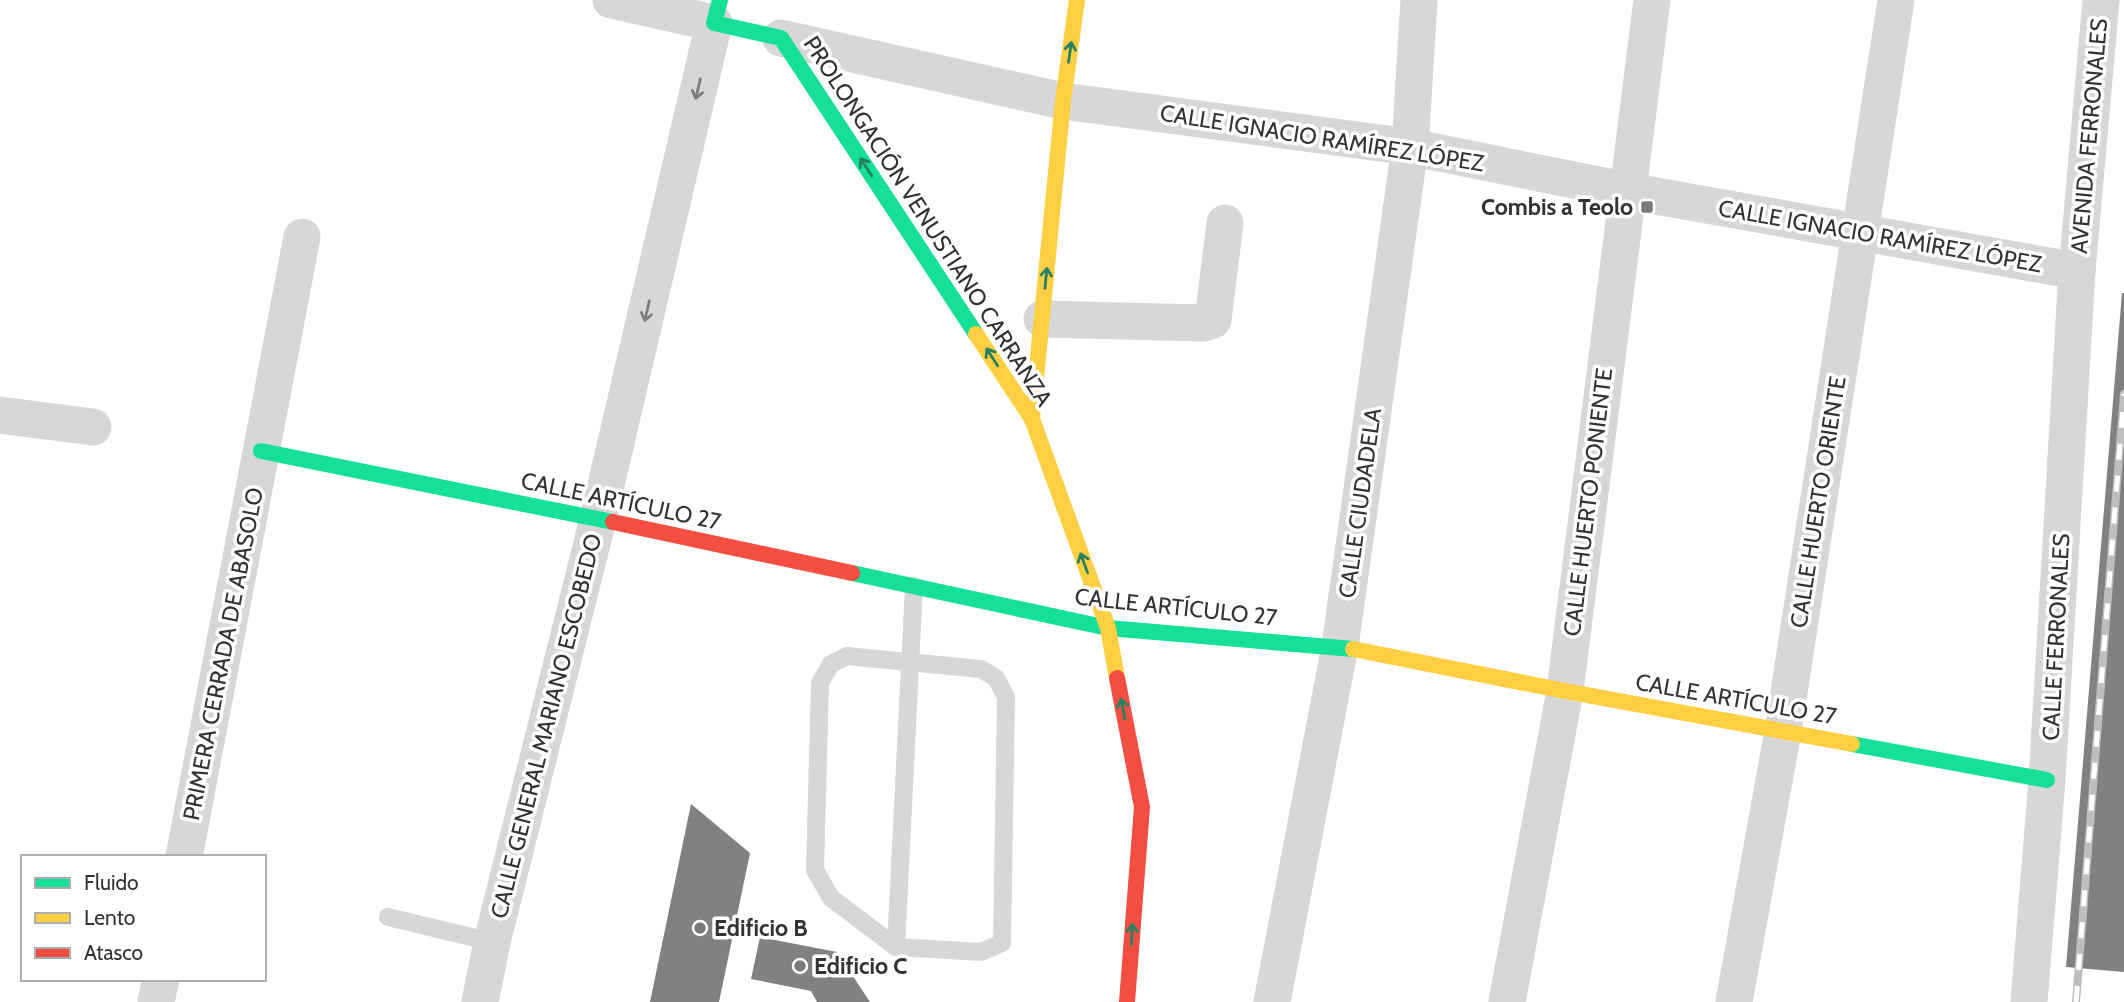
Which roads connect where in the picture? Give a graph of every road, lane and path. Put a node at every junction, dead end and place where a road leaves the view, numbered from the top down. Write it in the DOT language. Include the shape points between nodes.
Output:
graph roads {
  1 [pos="611,0"];
  2 [pos="1077,0"];
  3 [pos="1419,0"];
  4 [pos="1652,0"];
  5 [pos="1896,0"];
  6 [pos="2101,0"];
  7 [pos="717,12"];
  8 [pos="781,38"];
  9 [pos="1063,101"];
  10 [pos="1410,147"];
  11 [pos="1628,191"];
  12 [pos="1225,223"];
  13 [pos="1860,231"];
  14 [pos="302,237"];
  15 [pos="2077,271"];
  16 [pos="1041,319"];
  17 [pos="0,415"];
  18 [pos="1032,419"];
  19 [pos="93,427"];
  20 [pos="261,451"];
  21 [pos="598,519"];
  22 [pos="914,586"];
  23 [pos="1108,628"];
  24 [pos="1339,646"];
  25 [pos="911,662"];
  26 [pos="1565,691"];
  27 [pos="1783,731"];
  28 [pos="2047,780"];
  29 [pos="184,855"];
  30 [pos="388,917"];
  31 [pos="492,942"];
  32 [pos="896,947"];
  33 [pos="161,981"];
  34 [pos="156,1002"];
  35 [pos="480,1002"];
  36 [pos="1127,1002"];
  37 [pos="1272,1002"];
  38 [pos="1507,1002"];
  39 [pos="1734,1002"];
  40 [pos="2029,1002"];
  1 -- 7 [label="street, CALLE IGNACIO RAMÍREZ LÓPEZ"];
  9 -- 2 [label="street, one-way"];
  3 -- 10 [label="street, CALLE CIUDADELA"];
  4 -- 11 [label="street, CALLE HUERTO PONIENTE"];
  5 -- 13 [label="street, CALLE HUERTO ORIENTE"];
  6 -- 15 [label="street, AVENIDA FERRONALES"];
  7 -- 8 [label="street, CALLE IGNACIO RAMÍREZ LÓPEZ"];
  7 -- 21 [label="street, CALLE GENERAL MARIANO ESCOBEDO, one-way"];
  8 -- 9 [label="street, CALLE IGNACIO RAMÍREZ LÓPEZ"];
  18 -- 8 [label="street, PROLONGACIÓN VENUSTIANO CARRANZA, one-way"];
  9 -- 10 [label="street, CALLE IGNACIO RAMÍREZ LÓPEZ"];
  16 -- 9 [label="street, one-way"];
  10 -- 11 [label="street, CALLE IGNACIO RAMÍREZ LÓPEZ"];
  10 -- 24 [label="street, CALLE CIUDADELA"];
  11 -- 13 [label="street, CALLE IGNACIO RAMÍREZ LÓPEZ"];
  11 -- 26 [label="street, CALLE HUERTO PONIENTE"];
  12 -- 16 [label="street" via="1213,320"];
  13 -- 15 [label="street, CALLE IGNACIO RAMÍREZ LÓPEZ"];
  13 -- 27 [label="street, CALLE HUERTO ORIENTE"];
  14 -- 20 [label="street, PRIMERA CERRADA DE ABASOLO"];
  15 -- 28 [label="street, CALLE FERRONALES"];
  16 -- 18 [label="street"];
  17 -- 19 [label="street"];
  23 -- 18 [label="street, PROLONGACIÓN VENUSTIANO CARRANZA, one-way"];
  20 -- 21 [label="street, CALLE ARTÍCULO 27"];
  20 -- 29 [label="street, PRIMERA CERRADA DE ABASOLO"];
  21 -- 22 [label="street, CALLE ARTÍCULO 27"];
  21 -- 31 [label="street, CALLE GENERAL MARIANO ESCOBEDO"];
  22 -- 23 [label="street, CALLE ARTÍCULO 27"];
  22 -- 25 [label="lane"];
  23 -- 24 [label="street, CALLE ARTÍCULO 27"];
  36 -- 23 [label="street, PROLONGACIÓN VENUSTIANO CARRANZA, one-way" via="1142,807"];
  24 -- 26 [label="street, CALLE ARTÍCULO 27"];
  24 -- 37 [label="street, CALLE CIUDADELA"];
  25 -- 32 [label="lane"];
  25 -- 32 [label="lane" via="847,656 831,664 820,683 815,870 831,898"];
  25 -- 32 [label="lane" via="981,669 996,678 1006,697 1003,929 1002,943 981,952"];
  26 -- 27 [label="street, CALLE ARTÍCULO 27"];
  26 -- 38 [label="street, CALLE HUERTO PONIENTE"];
  27 -- 28 [label="street, CALLE ARTÍCULO 27"];
  27 -- 39 [label="street, CALLE HUERTO ORIENTE"];
  28 -- 40 [label="street, CALLE FERRONALES"];
  30 -- 31 [label="lane"];
  31 -- 35 [label="street, CALLE GENERAL MARIANO ESCOBEDO"];
  33 -- 34 [label="street"];
}
